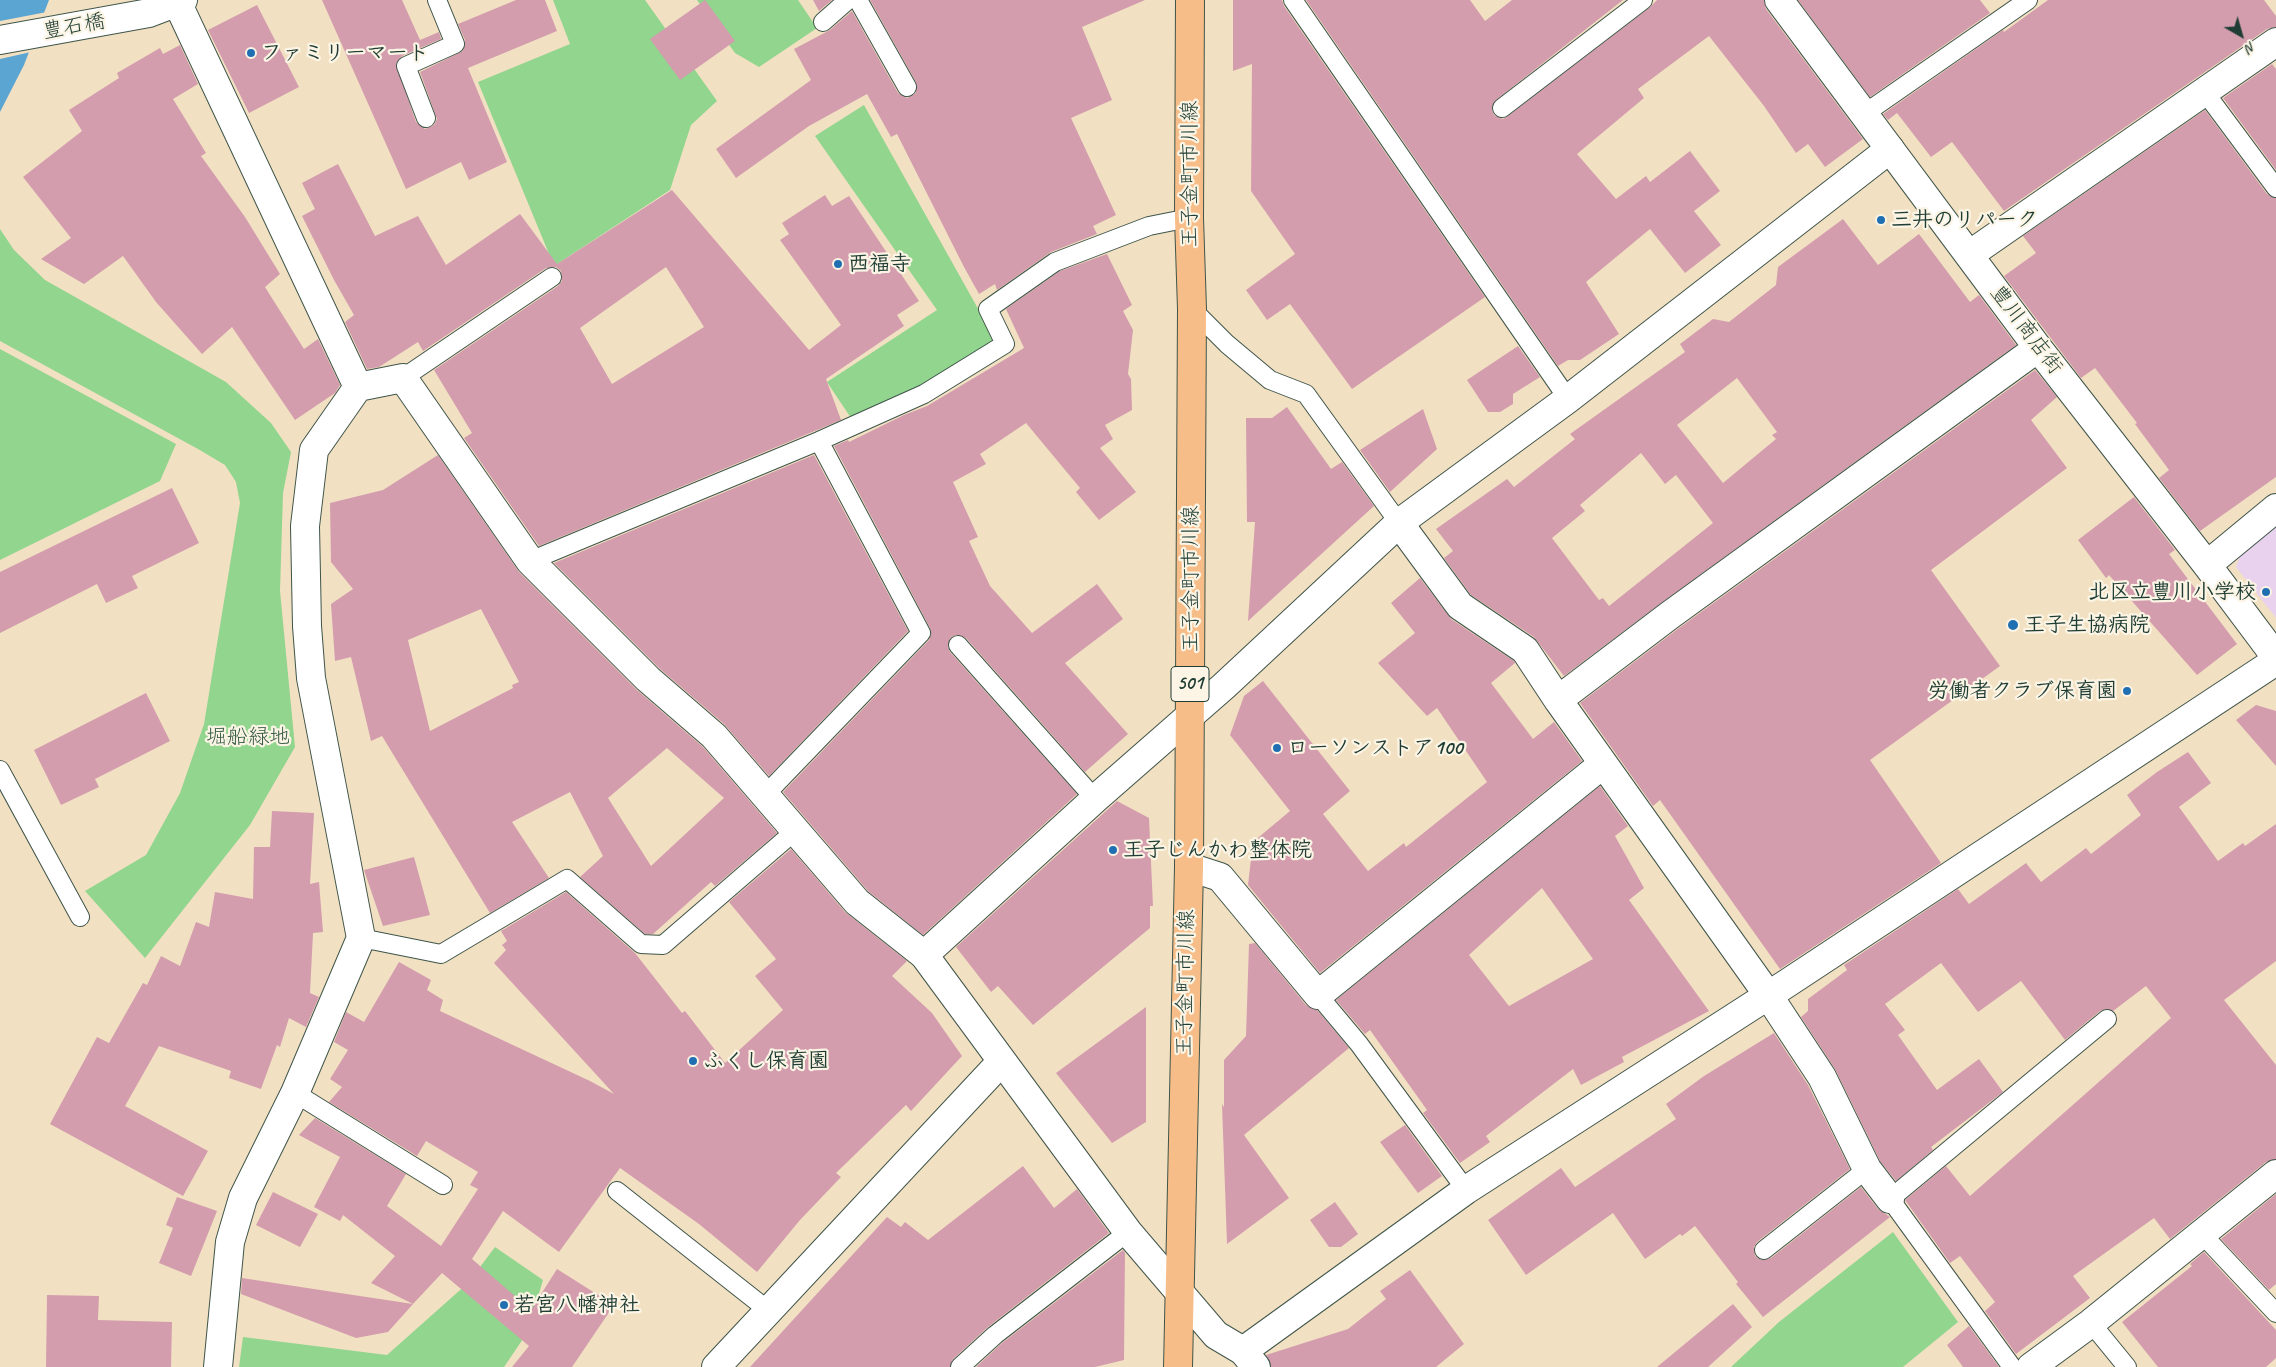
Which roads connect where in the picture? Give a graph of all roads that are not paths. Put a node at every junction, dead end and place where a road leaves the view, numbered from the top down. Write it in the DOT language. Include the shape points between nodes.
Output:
graph roads {
  1 [pos="436,0"];
  2 [pos="848,0"];
  3 [pos="858,0"];
  4 [pos="1190,0"];
  5 [pos="1293,0"];
  6 [pos="1643,0"];
  7 [pos="1778,0"];
  8 [pos="2028,0"];
  9 [pos="181,2"];
  10 [pos="823,22"];
  11 [pos="0,40"];
  12 [pos="2276,42"];
  13 [pos="907,87"];
  14 [pos="2204,91"];
  15 [pos="1502,108"];
  16 [pos="1864,114"];
  17 [pos="426,118"];
  18 [pos="1890,149"];
  19 [pos="2275,185"];
  20 [pos="1189,218"];
  21 [pos="1969,254"];
  22 [pos="552,276"];
  23 [pos="1192,309"];
  24 [pos="2038,348"];
  25 [pos="402,378"];
  26 [pos="358,387"];
  27 [pos="1568,400"];
  28 [pos="819,441"];
  29 [pos="2276,508"];
  30 [pos="1399,523"];
  31 [pos="530,561"];
  32 [pos="2207,565"];
  33 [pos="958,645"];
  34 [pos="2276,659"];
  35 [pos="1558,700"];
  36 [pos="1190,716"];
  37 [pos="1603,764"];
  38 [pos="0,770"];
  39 [pos="766,794"];
  40 [pos="1095,799"];
  41 [pos="795,831"];
  42 [pos="1189,867"];
  43 [pos="80,917"];
  44 [pos="361,938"];
  45 [pos="924,955"];
  46 [pos="1318,995"];
  47 [pos="1768,995"];
  48 [pos="2107,1019"];
  49 [pos="1001,1062"];
  50 [pos="295,1093"];
  51 [pos="1867,1168"];
  52 [pos="2276,1174"];
  53 [pos="443,1185"];
  54 [pos="1466,1190"];
  55 [pos="617,1191"];
  56 [pos="1890,1199"];
  57 [pos="1128,1232"];
  58 [pos="2201,1233"];
  59 [pos="1764,1250"];
  60 [pos="1178,1289"];
  61 [pos="769,1311"];
  62 [pos="2276,1313"];
  63 [pos="2091,1323"];
  64 [pos="1249,1359"];
  65 [pos="218,1367"];
  66 [pos="716,1367"];
  67 [pos="960,1367"];
  68 [pos="1178,1367"];
  69 [pos="2012,1367"];
  70 [pos="2031,1367"];
  71 [pos="2127,1367"];
  1 -- 17 [label="lane" via="455,44 406,66"];
  2 -- 10 [label="lane"];
  3 -- 13 [label="lane"];
  4 -- 20 [label="main road, 王子金町市川線 / 501"];
  5 -- 27 [label="lane"];
  6 -- 15 [label="lane"];
  7 -- 16 [label="street, 豊川商店街"];
  8 -- 16 [label="lane"];
  9 -- 11 [label="street, 豊石橋" via="149,13"];
  9 -- 26 [label="street"];
  12 -- 14 [label="street"];
  14 -- 19 [label="lane"];
  14 -- 21 [label="street"];
  16 -- 18 [label="street, 豊川商店街"];
  18 -- 21 [label="street, 豊川商店街"];
  18 -- 27 [label="street"];
  20 -- 23 [label="main road, 王子金町市川線 / 501"];
  20 -- 28 [label="lane" via="1149,226 1055,262 988,309 1005,344 924,394"];
  21 -- 24 [label="street, 豊川商店街"];
  22 -- 25 [label="lane"];
  23 -- 30 [label="lane" via="1270,380 1306,394"];
  23 -- 36 [label="main road, 王子金町市川線 / 501"];
  24 -- 32 [label="street, 豊川商店街"];
  24 -- 35 [label="street"];
  25 -- 26 [label="street"];
  25 -- 31 [label="street"];
  26 -- 44 [label="street" via="314,450 305,526 311,678"];
  27 -- 30 [label="street"];
  28 -- 31 [label="lane"];
  28 -- 39 [label="lane" via="921,633"];
  29 -- 32 [label="street"];
  30 -- 35 [label="street" via="1460,606 1525,650"];
  30 -- 36 [label="street"];
  31 -- 39 [label="street" via="648,680 714,736"];
  32 -- 34 [label="street, 豊川商店街"];
  33 -- 40 [label="lane"];
  34 -- 47 [label="street"];
  35 -- 37 [label="street"];
  36 -- 40 [label="street"];
  36 -- 42 [label="main road, 王子金町市川線 / 501"];
  37 -- 46 [label="street"];
  37 -- 47 [label="street"];
  38 -- 43 [label="lane"];
  39 -- 41 [label="street"];
  40 -- 45 [label="street"];
  41 -- 44 [label="lane" via="663,945 641,944 567,879 441,954"];
  41 -- 45 [label="street" via="857,902"];
  42 -- 46 [label="street" via="1220,877"];
  42 -- 60 [label="main road, 王子金町市川線 / 501"];
  44 -- 50 [label="street"];
  45 -- 49 [label="street"];
  46 -- 54 [label="lane" via="1359,1044"];
  47 -- 51 [label="street" via="1822,1077"];
  47 -- 54 [label="street"];
  48 -- 56 [label="lane"];
  49 -- 57 [label="street"];
  49 -- 61 [label="street"];
  50 -- 53 [label="lane"];
  50 -- 65 [label="street" via="243,1198 230,1242"];
  51 -- 56 [label="street"];
  51 -- 59 [label="lane"];
  52 -- 58 [label="street"];
  54 -- 64 [label="street"];
  55 -- 61 [label="lane"];
  56 -- 69 [label="lane"];
  57 -- 60 [label="street"];
  57 -- 67 [label="lane"];
  58 -- 62 [label="lane"];
  58 -- 63 [label="street"];
  60 -- 64 [label="street" via="1216,1335"];
  60 -- 68 [label="main road, 王子金町市川線 / 501"];
  61 -- 66 [label="street"];
  63 -- 70 [label="street"];
  63 -- 71 [label="lane"];
}
